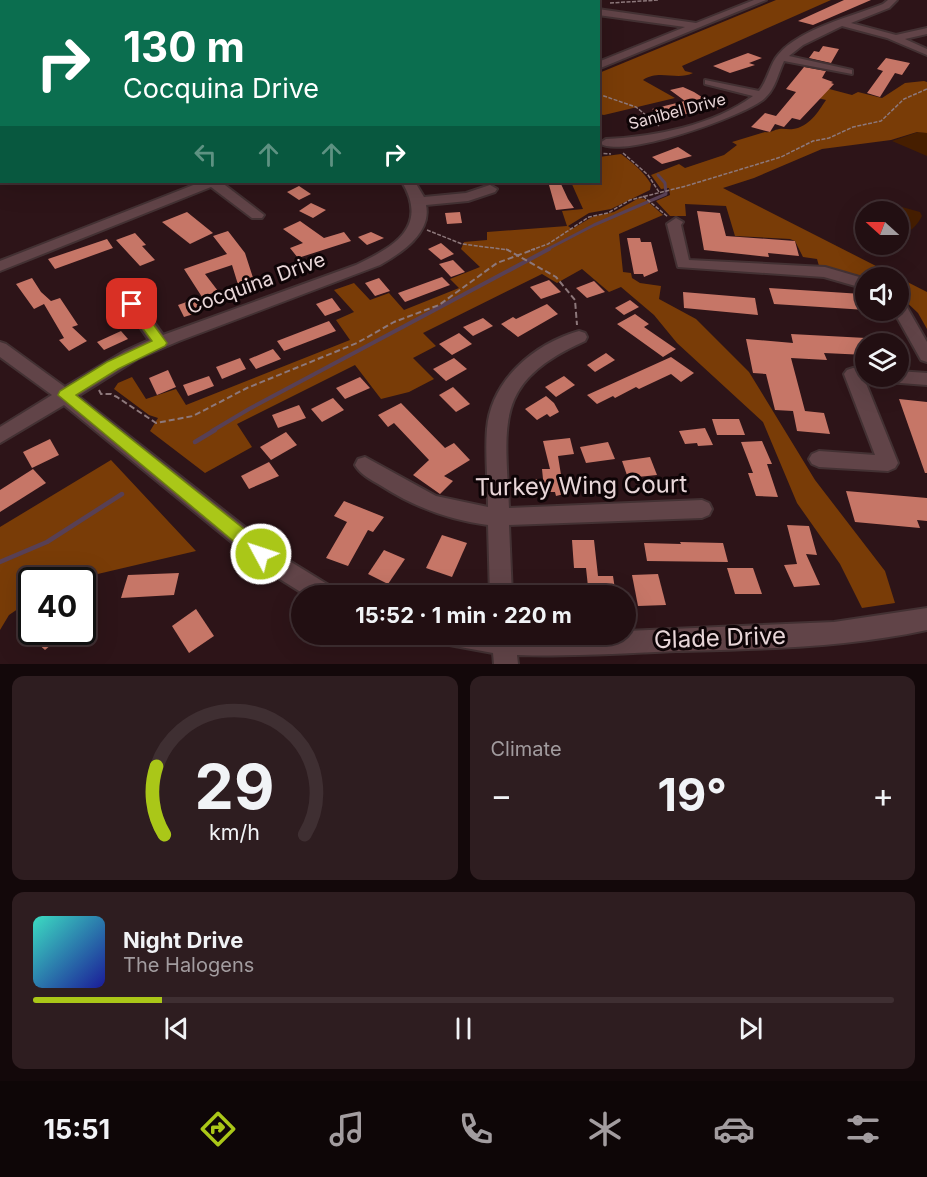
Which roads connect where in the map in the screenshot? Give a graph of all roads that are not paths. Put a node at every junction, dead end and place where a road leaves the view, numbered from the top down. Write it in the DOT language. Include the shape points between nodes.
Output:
graph roads {
  1 [pos="762,0"];
  2 [pos="893,0"];
  3 [pos="600,12"];
  4 [pos="844,24"];
  5 [pos="695,27"];
  6 [pos="927,31"];
  7 [pos="896,38"];
  8 [pos="926,52"];
  9 [pos="781,57"];
  10 [pos="600,65"];
  11 [pos="848,72"];
  12 [pos="708,82"];
  13 [pos="762,95"];
  14 [pos="606,143"];
  15 [pos="209,183"];
  16 [pos="213,183"];
  17 [pos="410,183"];
  18 [pos="490,189"];
  19 [pos="420,201"];
  20 [pos="257,215"];
  21 [pos="676,222"];
  22 [pos="0,266"];
  23 [pos="855,281"];
  24 [pos="132,304"];
  25 [pos="907,321"];
  26 [pos="579,337"];
  27 [pos="160,343"];
  28 [pos="0,348"];
  29 [pos="927,356"];
  30 [pos="909,378"];
  31 [pos="927,379"];
  32 [pos="858,387"];
  33 [pos="65,395"];
  34 [pos="0,436"];
  35 [pos="819,459"];
  36 [pos="365,465"];
  37 [pos="702,509"];
  38 [pos="500,517"];
  39 [pos="309,585"];
  40 [pos="501,585"];
  41 [pos="927,619"];
  42 [pos="505,647"];
  1 -- 5 [label="street"];
  2 -- 4 [label="street"];
  3 -- 5 [label="street"];
  4 -- 7 [label="street"];
  4 -- 9 [label="street" via="796,45"];
  5 -- 10 [label="street"];
  6 -- 7 [label="street"];
  7 -- 8 [label="street"];
  9 -- 11 [label="street"];
  9 -- 13 [label="street"];
  12 -- 13 [label="street"];
  13 -- 14 [label="street, Sanibel Drive" via="728,116 629,142"];
  15 -- 22 [label="street"];
  16 -- 20 [label="street"];
  17 -- 19 [label="street"];
  18 -- 19 [label="street" via="475,196"];
  19 -- 27 [label="street, Cocquina Drive" via="416,229 397,249 373,263"];
  21 -- 23 [label="street" via="683,264 825,272"];
  24 -- 27 [label="street"];
  25 -- 29 [label="street"];
  26 -- 38 [label="street" via="539,356 524,368 505,394 496,428"];
  27 -- 33 [label="street, Cocquina Drive" via="112,365"];
  28 -- 33 [label="street"];
  30 -- 31 [label="street"];
  32 -- 35 [label="street" via="888,463"];
  33 -- 34 [label="street, Cocquina Drive"];
  33 -- 39 [label="street" via="275,564"];
  36 -- 38 [label="street, Turkey Wing Court" via="421,500 463,513"];
  37 -- 38 [label="street, Turkey Wing Court"];
  38 -- 40 [label="street"];
  41 -- 42 [label="street, Glade Drive" via="857,632 768,638"];
}
